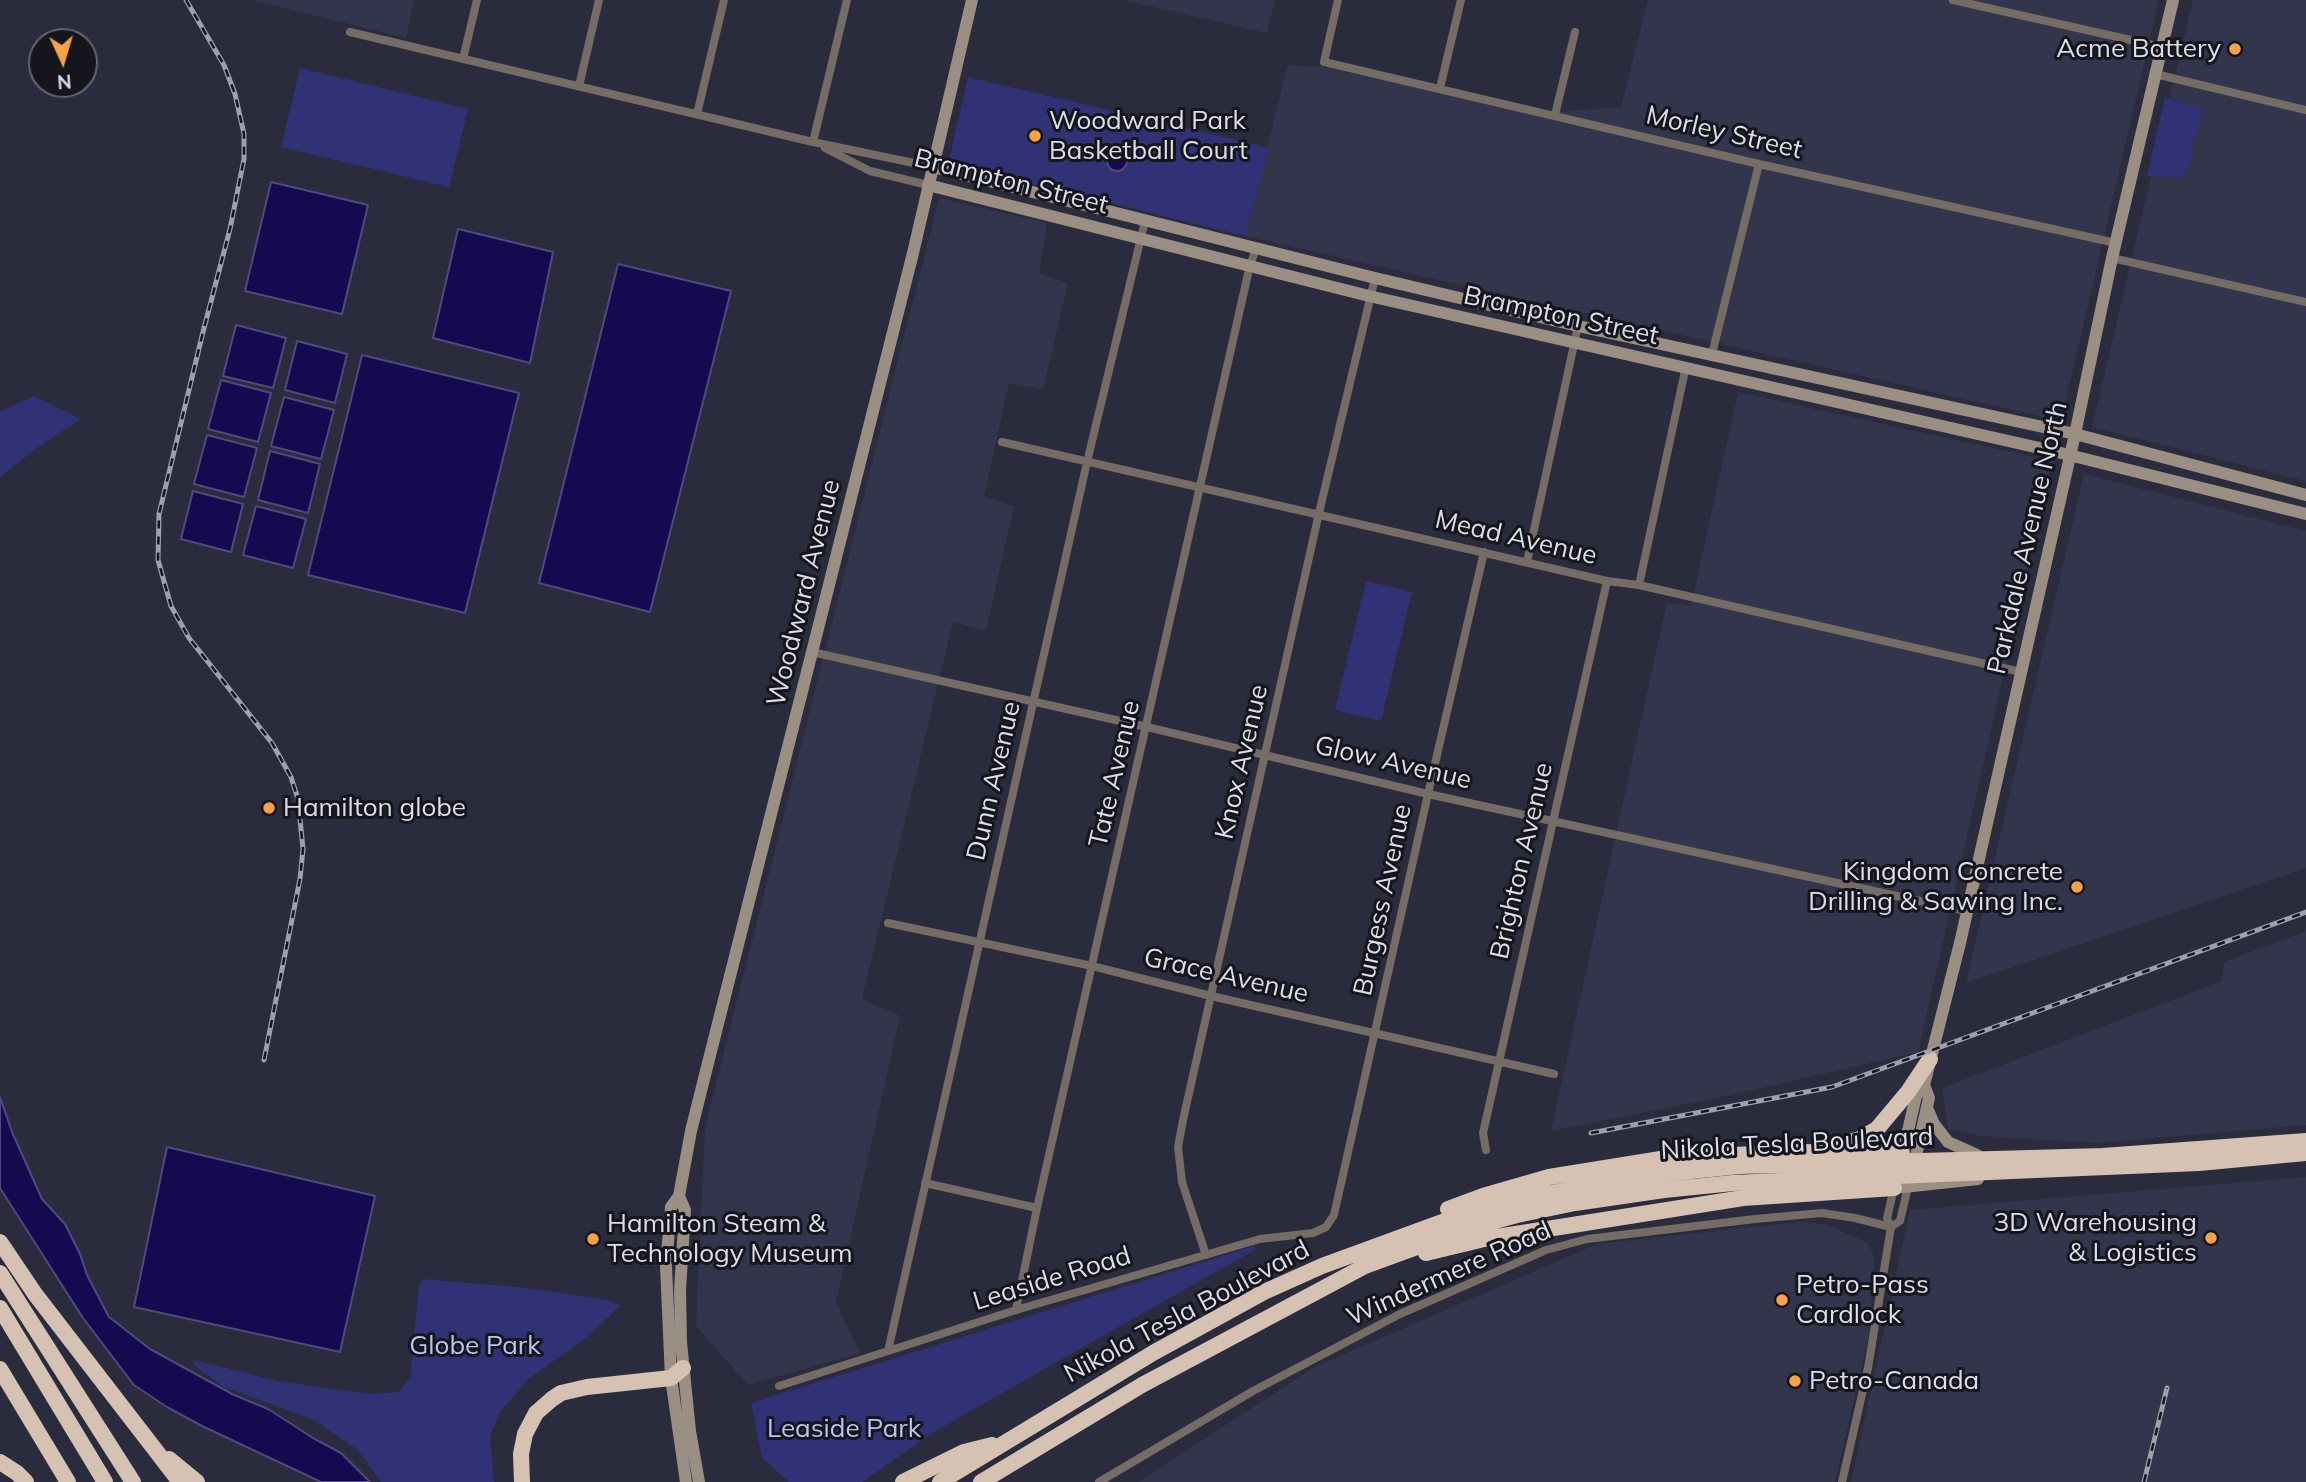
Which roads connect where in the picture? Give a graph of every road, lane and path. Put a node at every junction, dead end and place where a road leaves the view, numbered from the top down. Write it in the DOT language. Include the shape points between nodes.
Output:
graph roads {
  1 [pos="477,0"];
  2 [pos="600,0"];
  3 [pos="724,0"];
  4 [pos="847,0"];
  5 [pos="972,0"];
  6 [pos="1338,0"];
  7 [pos="1461,0"];
  8 [pos="1953,0"];
  9 [pos="2173,0"];
  10 [pos="351,32"];
  11 [pos="1575,32"];
  12 [pos="2162,47"];
  13 [pos="463,59"];
  14 [pos="2155,74"];
  15 [pos="579,86"];
  16 [pos="1440,88"];
  17 [pos="2306,110"];
  18 [pos="697,114"];
  19 [pos="1555,115"];
  20 [pos="813,142"];
  21 [pos="1759,164"];
  22 [pos="933,167"];
  23 [pos="929,185"];
  24 [pos="1145,221"];
  25 [pos="1140,237"];
  26 [pos="2116,243"];
  27 [pos="1256,249"];
  28 [pos="2112,258"];
  29 [pos="1250,265"];
  30 [pos="1375,278"];
  31 [pos="1368,296"];
  32 [pos="2306,302"];
  33 [pos="1578,326"];
  34 [pos="1575,343"];
  35 [pos="1713,354"];
  36 [pos="1686,366"];
  37 [pos="2075,434"];
  38 [pos="1002,442"];
  39 [pos="2070,455"];
  40 [pos="1087,462"];
  41 [pos="2262,485"];
  42 [pos="1200,487"];
  43 [pos="2306,495"];
  44 [pos="2262,503"];
  45 [pos="1319,513"];
  46 [pos="2306,514"];
  47 [pos="1484,552"];
  48 [pos="1527,562"];
  49 [pos="1607,581"];
  50 [pos="1639,585"];
  51 [pos="812,652"];
  52 [pos="2021,672"];
  53 [pos="1034,701"];
  54 [pos="1147,727"];
  55 [pos="1265,755"];
  56 [pos="1428,794"];
  57 [pos="1552,820"];
  58 [pos="1966,911"];
  59 [pos="888,923"];
  60 [pos="980,942"];
  61 [pos="1092,965"];
  62 [pos="1211,996"];
  63 [pos="1376,1032"];
  64 [pos="1930,1059"];
  65 [pos="1499,1061"];
  66 [pos="1554,1074"];
  67 [pos="1924,1085"];
  68 [pos="1927,1108"];
  69 [pos="2306,1143"];
  70 [pos="1486,1150"];
  71 [pos="1801,1152"];
  72 [pos="2306,1153"];
  73 [pos="1977,1155"];
  74 [pos="2029,1156"];
  75 [pos="1908,1163"];
  76 [pos="2063,1163"];
  77 [pos="1663,1182"];
  78 [pos="925,1183"];
  79 [pos="1901,1188"];
  80 [pos="1822,1192"];
  81 [pos="1037,1208"];
  82 [pos="1334,1215"];
  83 [pos="1891,1227"];
  84 [pos="0,1242"];
  85 [pos="1206,1255"];
  86 [pos="1322,1266"];
  87 [pos="0,1273"];
  88 [pos="1330,1283"];
  89 [pos="0,1308"];
  90 [pos="1016,1310"];
  91 [pos="888,1351"];
  92 [pos="0,1368"];
  93 [pos="677,1373"];
  94 [pos="1142,1385"];
  95 [pos="779,1386"];
  96 [pos="1014,1438"];
  97 [pos="156,1449"];
  98 [pos="0,1462"];
  99 [pos="26,1482"];
  100 [pos="68,1482"];
  101 [pos="105,1482"];
  102 [pos="133,1482"];
  103 [pos="180,1482"];
  104 [pos="197,1482"];
  105 [pos="522,1482"];
  106 [pos="686,1482"];
  107 [pos="699,1482"];
  108 [pos="903,1482"];
  109 [pos="940,1482"];
  110 [pos="981,1482"];
  111 [pos="1003,1482"];
  112 [pos="1099,1482"];
  113 [pos="1842,1482"];
  1 -- 13 [label="street"];
  2 -- 15 [label="street"];
  3 -- 18 [label="street"];
  4 -- 20 [label="street"];
  5 -- 22 [label="main road, Woodward Avenue"];
  6 -- 16 [label="street, Morley Street" via="1324,62"];
  7 -- 16 [label="street"];
  8 -- 12 [label="street"];
  9 -- 12 [label="main road, Parkdale Avenue North"];
  10 -- 13 [label="street, Brampton Street"];
  11 -- 19 [label="street"];
  12 -- 14 [label="main road, Parkdale Avenue North"];
  13 -- 15 [label="street, Brampton Street"];
  14 -- 17 [label="street"];
  14 -- 26 [label="main road, Parkdale Avenue North"];
  15 -- 18 [label="street, Brampton Street"];
  16 -- 19 [label="street, Morley Street"];
  18 -- 20 [label="street, Brampton Street"];
  19 -- 21 [label="street, Morley Street"];
  20 -- 22 [label="street, Brampton Street"];
  20 -- 23 [label="street, Brampton Street" via="870,171"];
  21 -- 26 [label="street, Morley Street"];
  21 -- 35 [label="street"];
  22 -- 23 [label="main road, Woodward Avenue"];
  22 -- 24 [label="main road, Brampton Street"];
  23 -- 25 [label="main road, Brampton Street"];
  23 -- 51 [label="main road, Woodward Avenue"];
  24 -- 25 [label="street, Dunn Avenue"];
  24 -- 27 [label="main road, Brampton Street"];
  25 -- 29 [label="main road, Brampton Street"];
  25 -- 40 [label="street, Dunn Avenue"];
  26 -- 28 [label="main road, Parkdale Avenue North"];
  27 -- 29 [label="street, Tate Avenue"];
  27 -- 30 [label="main road, Brampton Street"];
  28 -- 32 [label="street"];
  28 -- 37 [label="main road, Parkdale Avenue North"];
  29 -- 31 [label="main road, Brampton Street"];
  29 -- 42 [label="street, Tate Avenue"];
  30 -- 31 [label="street, Knox Avenue"];
  30 -- 33 [label="main road, Brampton Street"];
  31 -- 34 [label="main road, Brampton Street"];
  31 -- 45 [label="street, Knox Avenue"];
  33 -- 34 [label="street"];
  33 -- 35 [label="main road, Brampton Street"];
  34 -- 36 [label="main road, Brampton Street"];
  34 -- 48 [label="street"];
  35 -- 37 [label="main road, Brampton Street"];
  36 -- 39 [label="main road, Brampton Street"];
  36 -- 50 [label="street"];
  37 -- 39 [label="main road, Parkdale Avenue North"];
  37 -- 41 [label="main road, Brampton Street"];
  38 -- 40 [label="street, Mead Avenue"];
  39 -- 44 [label="main road, Brampton Street"];
  39 -- 52 [label="main road, Parkdale Avenue North"];
  40 -- 42 [label="street, Mead Avenue"];
  40 -- 53 [label="street, Dunn Avenue"];
  41 -- 43 [label="main road, Brampton Street"];
  41 -- 44 [label="main road"];
  42 -- 45 [label="street, Mead Avenue"];
  42 -- 54 [label="street, Tate Avenue"];
  44 -- 46 [label="main road, Brampton Street"];
  45 -- 47 [label="street, Mead Avenue"];
  45 -- 55 [label="street, Knox Avenue"];
  47 -- 48 [label="street, Mead Avenue"];
  47 -- 56 [label="street, Burgess Avenue"];
  48 -- 49 [label="street, Mead Avenue"];
  49 -- 50 [label="street, Mead Avenue"];
  49 -- 57 [label="street, Brighton Avenue"];
  50 -- 52 [label="street, Mead Avenue"];
  51 -- 53 [label="street, Glow Avenue"];
  51 -- 93 [label="main road, Woodward Avenue" via="691,1131 679,1196 671,1207 666,1252"];
  52 -- 58 [label="main road, Parkdale Avenue North"];
  53 -- 54 [label="street, Glow Avenue"];
  53 -- 60 [label="street, Dunn Avenue"];
  54 -- 55 [label="street, Glow Avenue"];
  54 -- 61 [label="street, Tate Avenue"];
  55 -- 56 [label="street, Glow Avenue"];
  55 -- 62 [label="street, Knox Avenue"];
  56 -- 57 [label="street, Glow Avenue"];
  56 -- 63 [label="street, Burgess Avenue"];
  57 -- 58 [label="street, Glow Avenue"];
  57 -- 65 [label="street, Brighton Avenue"];
  58 -- 64 [label="main road, Parkdale Avenue North"];
  59 -- 60 [label="street, Grace Avenue"];
  60 -- 61 [label="street, Grace Avenue"];
  60 -- 78 [label="street, Dunn Avenue"];
  61 -- 62 [label="street, Grace Avenue"];
  61 -- 81 [label="street, Tate Avenue"];
  62 -- 63 [label="street, Grace Avenue"];
  62 -- 85 [label="street, Knox Avenue" via="1178,1147 1182,1182"];
  63 -- 65 [label="street, Grace Avenue"];
  63 -- 82 [label="street, Burgess Avenue"];
  64 -- 67 [label="main road, Parkdale Avenue North"];
  64 -- 71 [label="highway" via="1877,1129 1860,1139"];
  65 -- 66 [label="street, Grace Avenue"];
  65 -- 70 [label="street, Brighton Avenue" via="1483,1133"];
  67 -- 68 [label="main road, Parkdale Avenue North"];
  67 -- 75 [label="main road, Parkdale Avenue North" via="1916,1096"];
  68 -- 73 [label="main road" via="1948,1142"];
  68 -- 75 [label="main road, Parkdale Avenue North"];
  69 -- 76 [label="main road"];
  69 -- 77 [label="highway, Nikola Tesla Boulevard, bridge" via="2103,1156 1740,1166"];
  71 -- 75 [label="highway"];
  71 -- 86 [label="highway" via="1667,1158 1549,1177 1483,1196 1359,1243"];
  72 -- 77 [label="highway, Nikola Tesla Boulevard, bridge" via="2199,1163"];
  73 -- 74 [label="main road"];
  73 -- 75 [label="main road"];
  74 -- 75 [label="main road"];
  74 -- 76 [label="main road"];
  75 -- 79 [label="main road, Parkdale Avenue North"];
  75 -- 80 [label="highway"];
  76 -- 79 [label="main road" via="2029,1174"];
  77 -- 86 [label="highway, Nikola Tesla Boulevard" via="1513,1200"];
  77 -- 88 [label="highway, Nikola Tesla Boulevard" via="1469,1228"];
  78 -- 81 [label="street"];
  78 -- 91 [label="street, Dunn Avenue"];
  79 -- 80 [label="highway"];
  79 -- 83 [label="street, Parkdale Avenue North" via="1887,1218"];
  79 -- 83 [label="street, Parkdale Avenue North" via="1900,1221"];
  80 -- 88 [label="highway" via="1742,1198 1484,1239 1406,1257"];
  81 -- 90 [label="street, Tate Avenue"];
  82 -- 85 [label="street, Leaside Road" via="1326,1227 1313,1233 1260,1239"];
  83 -- 112 [label="street, Windermere Road" via="1822,1213 1587,1239 1546,1250 1400,1314 1253,1391"];
  83 -- 113 [label="street, Parkdale Avenue North" via="1868,1368"];
  84 -- 97 [label="highway"];
  85 -- 90 [label="street, Leaside Road"];
  86 -- 96 [label="highway, Nikola Tesla Boulevard" via="1153,1353"];
  87 -- 102 [label="highway"];
  88 -- 94 [label="highway, Nikola Tesla Boulevard"];
  89 -- 101 [label="highway"];
  90 -- 91 [label="street, Leaside Road"];
  91 -- 95 [label="street, Leaside Road"];
  92 -- 100 [label="highway"];
  93 -- 105 [label="highway" via="587,1387 552,1399 536,1413 525,1434"];
  93 -- 106 [label="main road, Woodward Avenue"];
  93 -- 107 [label="main road, Woodward Avenue"];
  94 -- 110 [label="highway, Nikola Tesla Boulevard"];
  94 -- 111 [label="highway"];
  96 -- 108 [label="highway" via="964,1452"];
  96 -- 109 [label="highway, Nikola Tesla Boulevard"];
  97 -- 103 [label="highway"];
  97 -- 104 [label="highway"];
  98 -- 99 [label="highway"];
}
